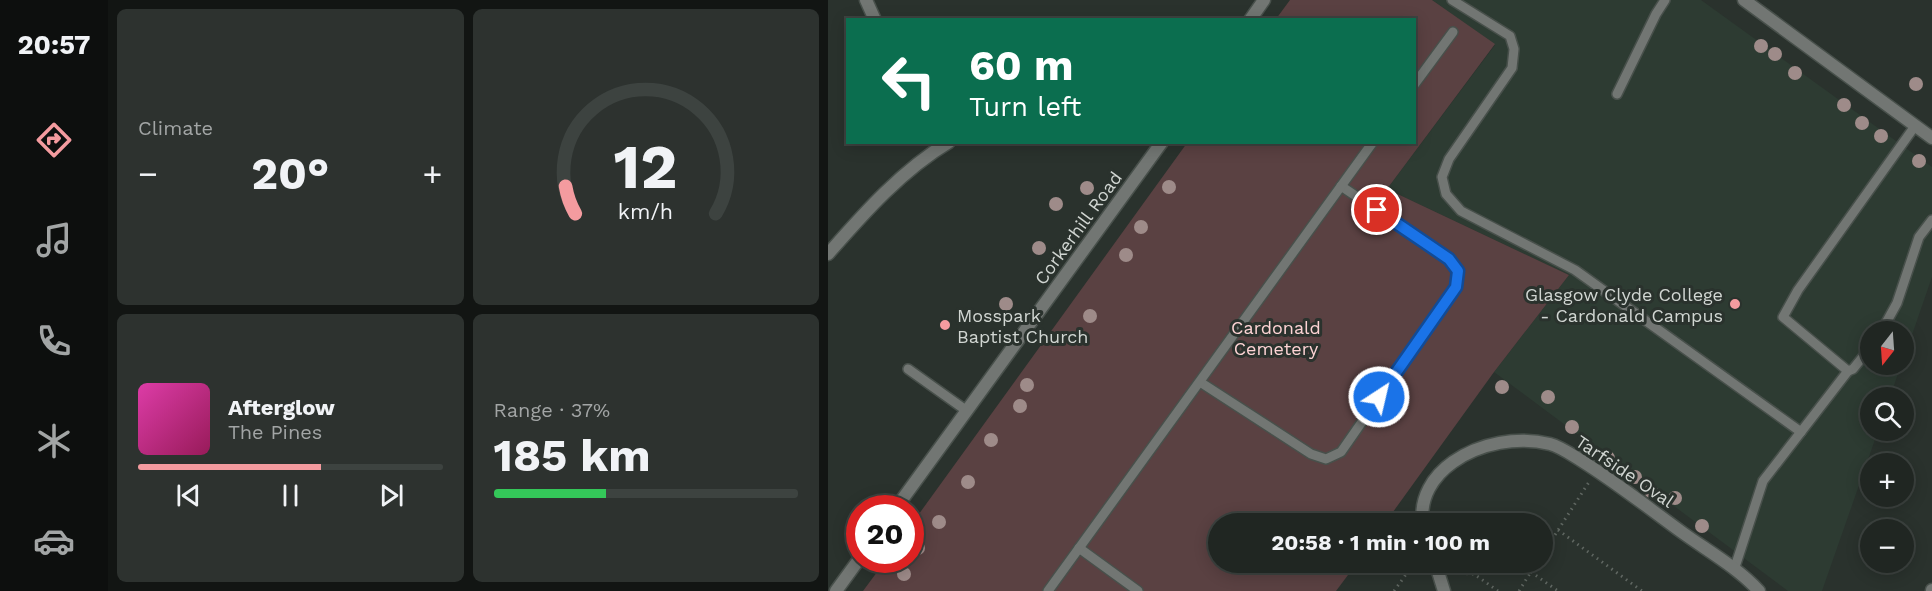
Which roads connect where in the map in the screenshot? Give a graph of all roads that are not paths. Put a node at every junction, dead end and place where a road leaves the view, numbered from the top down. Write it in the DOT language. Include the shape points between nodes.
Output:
graph roads {
  1 [pos="866,0"];
  2 [pos="1264,0"];
  3 [pos="1452,0"];
  4 [pos="1665,0"];
  5 [pos="1744,0"];
  6 [pos="874,18"];
  7 [pos="1251,18"];
  8 [pos="1453,32"];
  9 [pos="1416,82"];
  10 [pos="1617,94"];
  11 [pos="1915,126"];
  12 [pos="1932,138"];
  13 [pos="1161,144"];
  14 [pos="1372,144"];
  15 [pos="935,146"];
  16 [pos="1341,186"];
  17 [pos="1932,220"];
  18 [pos="828,254"];
  19 [pos="1887,321"];
  20 [pos="1860,360"];
  21 [pos="908,369"];
  22 [pos="1848,371"];
  23 [pos="1200,382"];
  24 [pos="967,411"];
  25 [pos="1801,432"];
  26 [pos="906,495"];
  27 [pos="1422,513"];
  28 [pos="1079,548"];
  29 [pos="1734,570"];
  30 [pos="849,573"];
  31 [pos="1439,573"];
  32 [pos="836,591"];
  33 [pos="1048,591"];
  34 [pos="1138,591"];
  35 [pos="1444,591"];
  36 [pos="1759,591"];
  1 -- 6 [label="street"];
  2 -- 7 [label="street"];
  3 -- 25 [label="lane" via="1510,36 1514,49 1512,69 1449,159 1442,177 1446,194 1461,211 1575,270"];
  4 -- 10 [label="lane"];
  5 -- 11 [label="street"];
  8 -- 9 [label="lane"];
  11 -- 12 [label="street"];
  11 -- 22 [label="lane" via="1783,317"];
  13 -- 24 [label="street, Corkerhill Road"];
  14 -- 16 [label="lane"];
  15 -- 18 [label="street" via="873,203"];
  16 -- 23 [label="lane"];
  16 -- 23 [label="lane" via="1449,259 1458,271 1456,287 1341,452 1326,459 1311,454"];
  17 -- 19 [label="lane" via="1919,237 1898,303"];
  20 -- 22 [label="lane"];
  21 -- 24 [label="lane"];
  22 -- 25 [label="lane"];
  23 -- 28 [label="lane"];
  24 -- 26 [label="street, Corkerhill Road"];
  25 -- 29 [label="lane" via="1763,481"];
  27 -- 29 [label="street, Tarfside Oval" via="1423,499 1431,485 1444,468 1463,455 1480,447 1512,442 1544,443 1597,470"];
  28 -- 33 [label="lane"];
  28 -- 34 [label="lane"];
  29 -- 36 [label="street, Tarfside Oval"];
  30 -- 32 [label="street"];
  31 -- 35 [label="street"];
}
